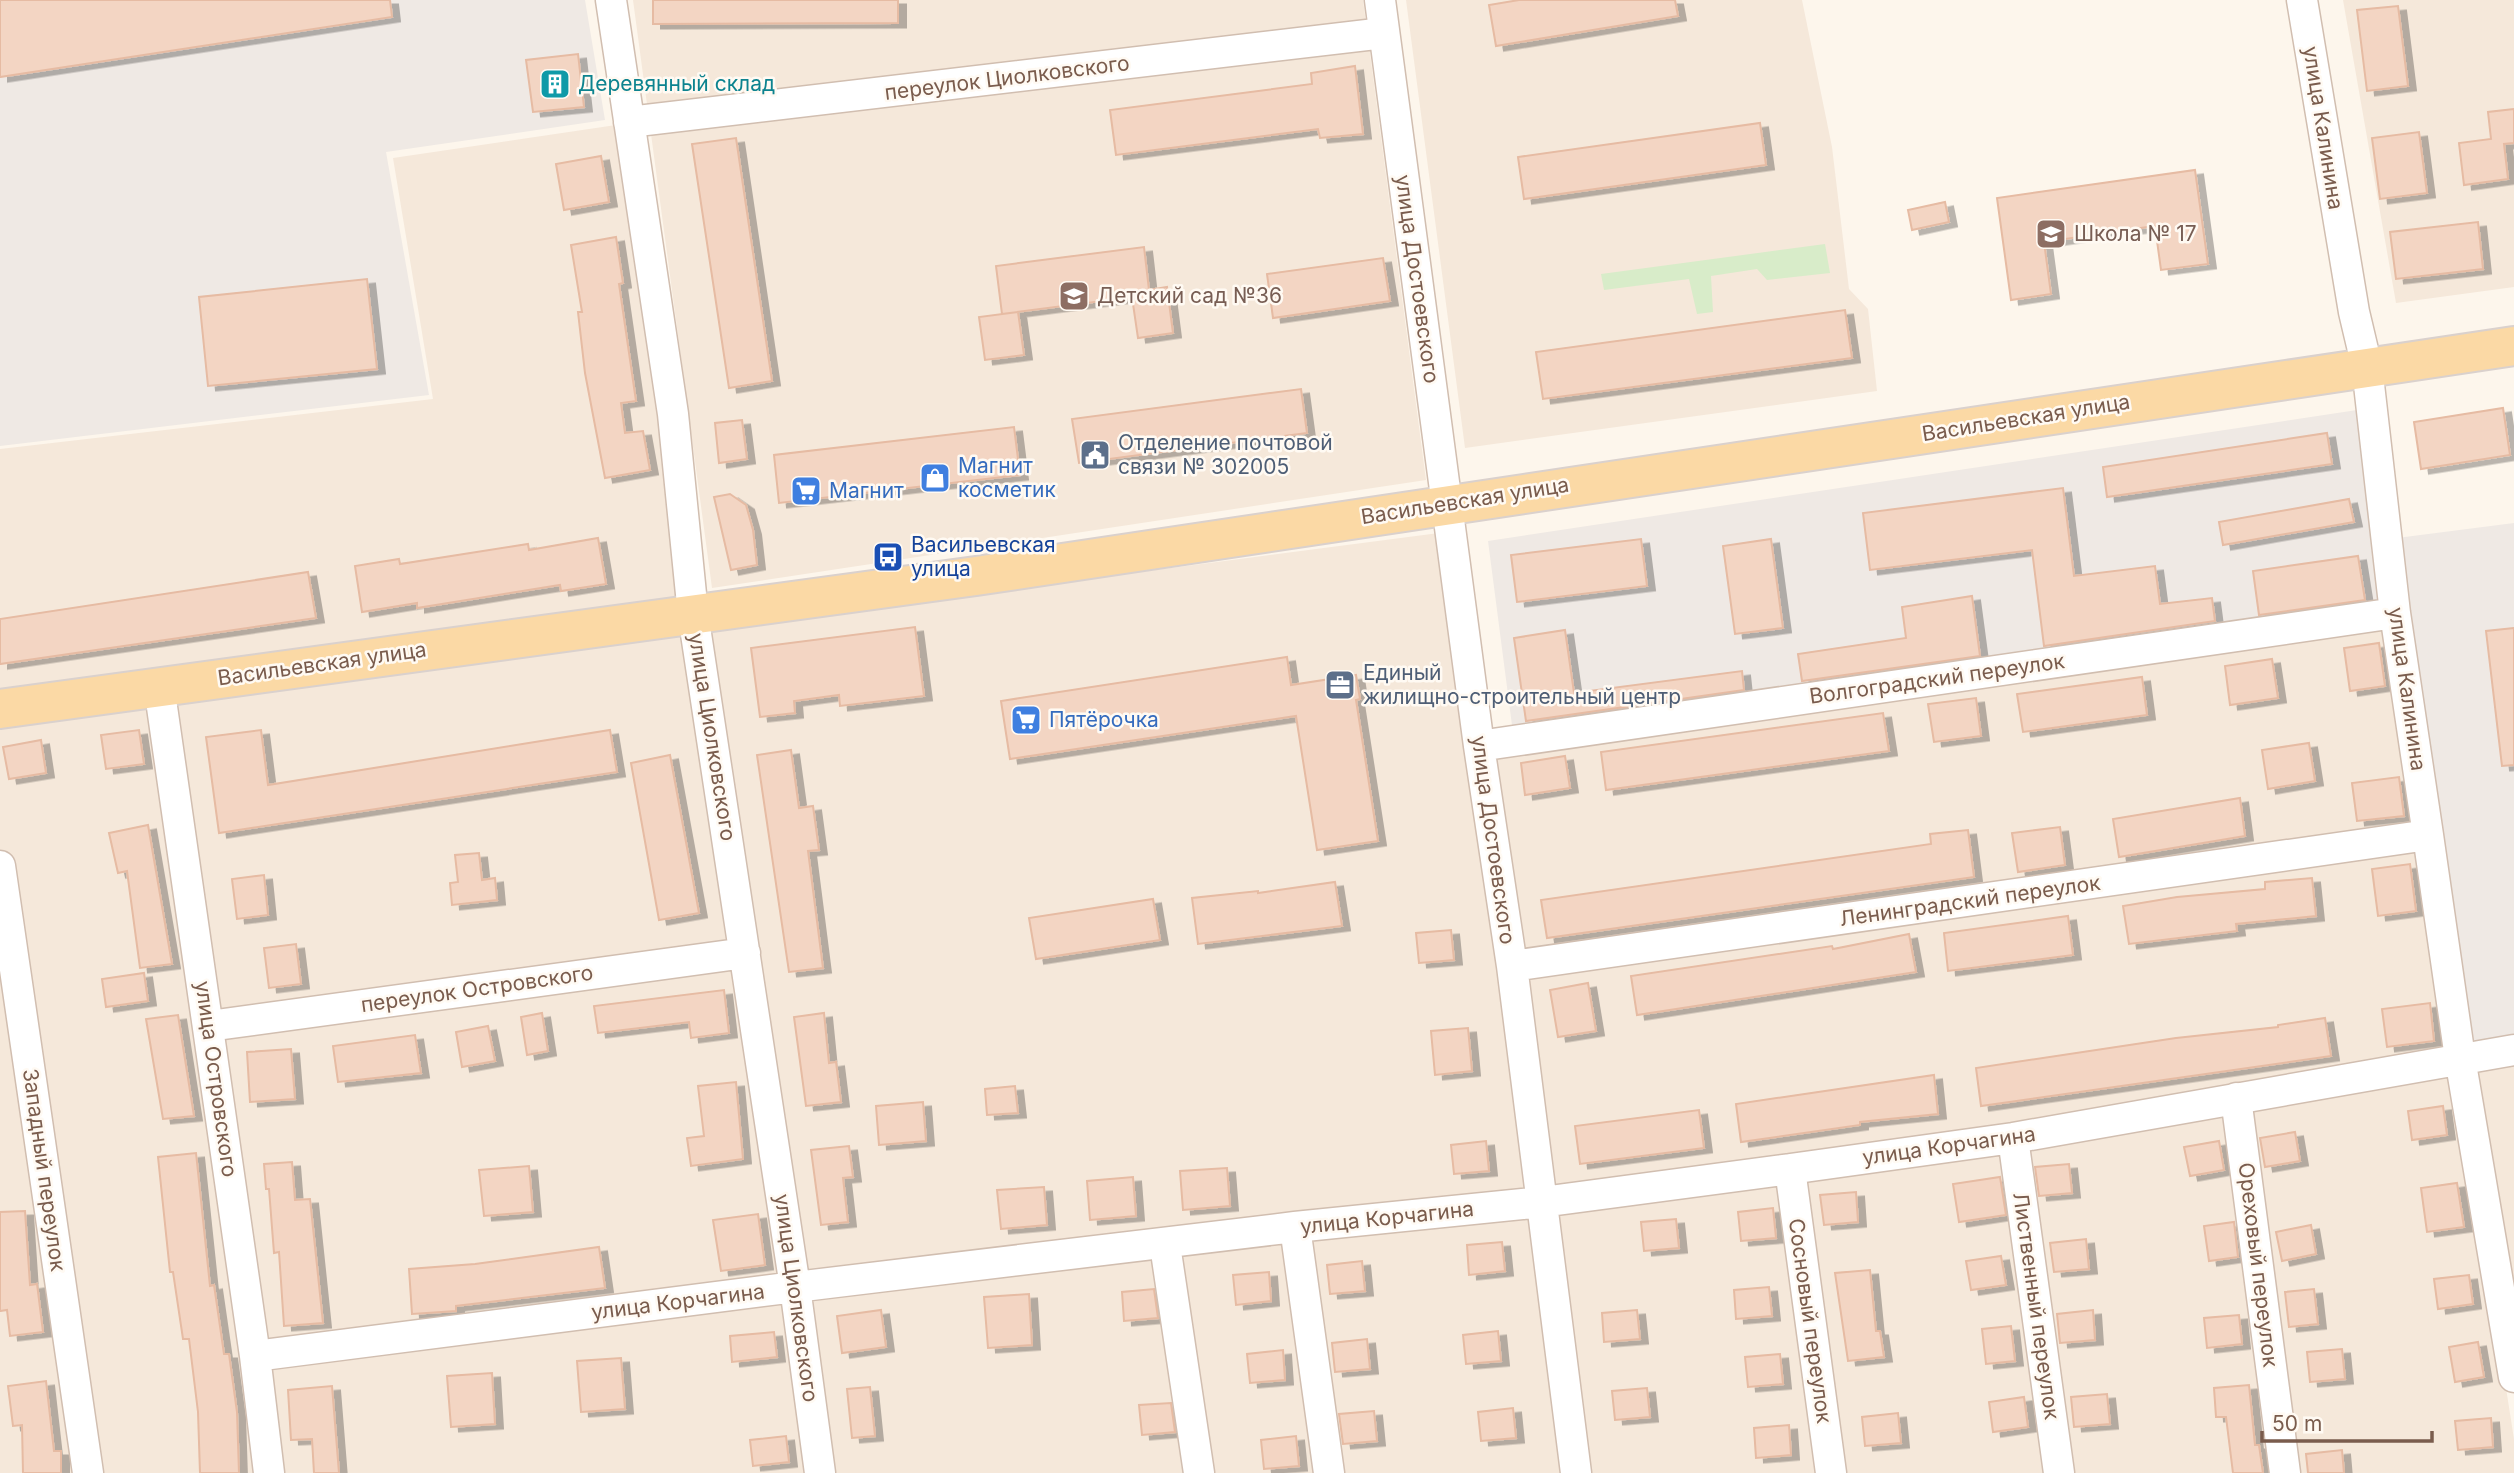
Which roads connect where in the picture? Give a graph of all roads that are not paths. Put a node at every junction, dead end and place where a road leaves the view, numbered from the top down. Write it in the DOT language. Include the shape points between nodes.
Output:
graph roads {
  1 [pos="611,0"];
  2 [pos="1380,0"];
  3 [pos="2302,0"];
  4 [pos="1384,33"];
  5 [pos="629,122"];
  6 [pos="2514,346"];
  7 [pos="2367,367"];
  8 [pos="1449,503"];
  9 [pos="2395,612"];
  10 [pos="693,614"];
  11 [pos="159,686"];
  12 [pos="0,709"];
  13 [pos="1479,746"];
  14 [pos="2428,835"];
  15 [pos="0,866"];
  16 [pos="745,953"];
  17 [pos="1511,966"];
  18 [pos="209,1026"];
  19 [pos="2514,1050"];
  20 [pos="2460,1058"];
  21 [pos="2236,1098"];
  22 [pos="2013,1138"];
  23 [pos="1790,1169"];
  24 [pos="1542,1202"];
  25 [pos="1295,1227"];
  26 [pos="1165,1245"];
  27 [pos="795,1287"];
  28 [pos="2512,1345"];
  29 [pos="255,1356"];
  30 [pos="2514,1377"];
  31 [pos="88,1473"];
  32 [pos="269,1473"];
  33 [pos="820,1473"];
  34 [pos="1199,1473"];
  35 [pos="1329,1473"];
  36 [pos="1576,1473"];
  37 [pos="1831,1473"];
  38 [pos="2059,1473"];
  39 [pos="2285,1473"];
  1 -- 5 [label="street, улица Циолковского"];
  2 -- 4 [label="street, улица Достоевского"];
  3 -- 7 [label="street, улица Калинина"];
  4 -- 5 [label="street, переулок Циолковского"];
  4 -- 8 [label="street, улица Достоевского"];
  5 -- 10 [label="street, улица Циолковского" via="676,440"];
  6 -- 7 [label="main road, Васильевская улица"];
  7 -- 8 [label="main road, Васильевская улица"];
  7 -- 9 [label="street, улица Калинина"];
  8 -- 10 [label="main road, Васильевская улица" via="976,576"];
  8 -- 13 [label="street, улица Достоевского"];
  9 -- 13 [label="street, Волгоградский переулок"];
  9 -- 14 [label="street, улица Калинина"];
  10 -- 11 [label="main road, Васильевская улица"];
  10 -- 16 [label="street, улица Циолковского"];
  11 -- 12 [label="main road, Васильевская улица"];
  11 -- 18 [label="street, улица Островского"];
  13 -- 17 [label="street, улица Достоевского"];
  14 -- 17 [label="street, Ленинградский переулок"];
  14 -- 20 [label="street, улица Калинина"];
  15 -- 31 [label="street, Западный переулок"];
  16 -- 18 [label="street, переулок Островского"];
  16 -- 27 [label="street, улица Циолковского"];
  17 -- 24 [label="street, улица Достоевского"];
  18 -- 29 [label="street, улица Островского"];
  19 -- 20 [label="street, улица Корчагина"];
  20 -- 21 [label="street, улица Корчагина"];
  20 -- 28 [label="street, улица Калинина"];
  21 -- 22 [label="street, улица Корчагина"];
  21 -- 39 [label="street, Ореховый переулок"];
  22 -- 23 [label="street, улица Корчагина"];
  22 -- 38 [label="street, Лиственный переулок"];
  23 -- 24 [label="street, улица Корчагина"];
  23 -- 37 [label="street, Сосновый переулок"];
  24 -- 25 [label="street, улица Корчагина"];
  24 -- 36 [label="street, улица Достоевского"];
  25 -- 26 [label="street, улица Корчагина"];
  25 -- 35 [label="street"];
  26 -- 27 [label="street, улица Корчагина"];
  26 -- 34 [label="street"];
  27 -- 29 [label="street, улица Корчагина"];
  27 -- 33 [label="street, улица Циолковского"];
  28 -- 30 [label="street, улица Калинина"];
  29 -- 32 [label="street, улица Островского"];
}
